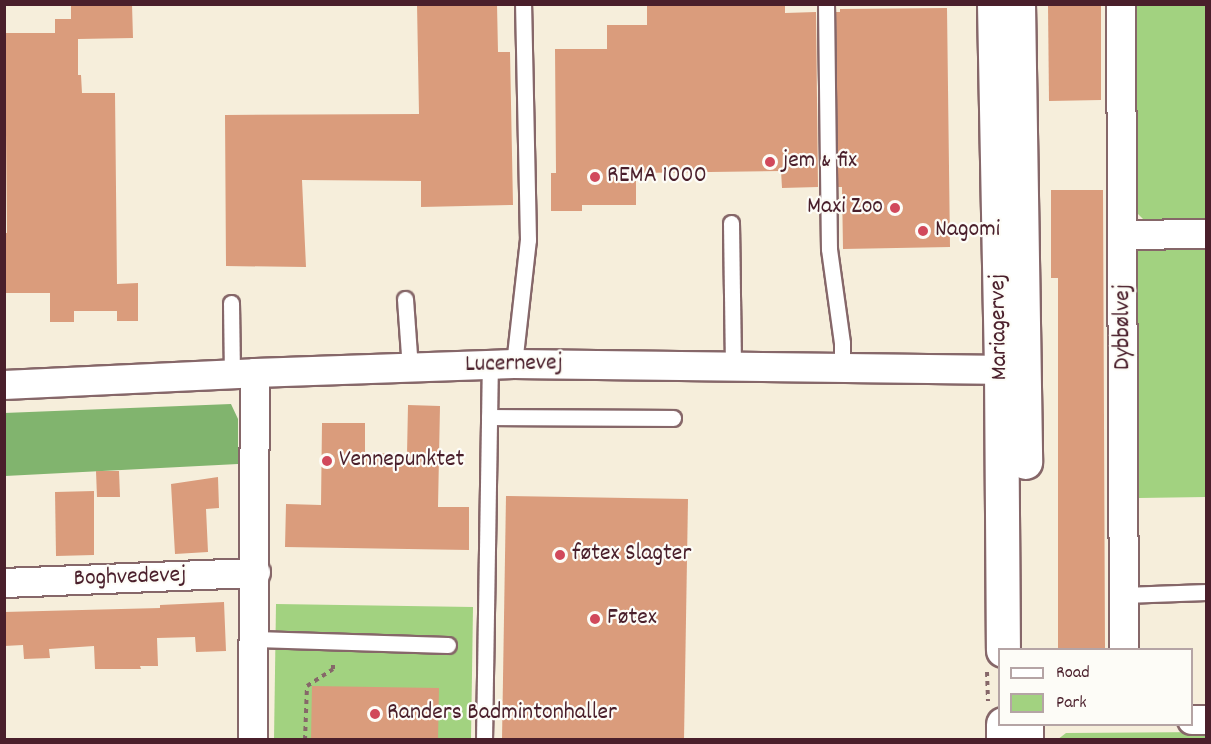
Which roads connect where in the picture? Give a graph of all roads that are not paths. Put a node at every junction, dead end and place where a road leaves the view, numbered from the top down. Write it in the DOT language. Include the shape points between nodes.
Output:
graph roads {
  1 [pos="524,4"];
  2 [pos="826,4"];
  3 [pos="994,4"];
  4 [pos="1018,4"];
  5 [pos="1121,4"];
  6 [pos="731,223"];
  7 [pos="1206,234"];
  8 [pos="1124,235"];
  9 [pos="405,299"];
  10 [pos="231,303"];
  11 [pos="502,364"];
  12 [pos="733,367"];
  13 [pos="410,368"];
  14 [pos="842,368"];
  15 [pos="1013,370"];
  16 [pos="244,373"];
  17 [pos="4,385"];
  18 [pos="489,417"];
  19 [pos="673,418"];
  20 [pos="256,573"];
  21 [pos="4,583"];
  22 [pos="1206,592"];
  23 [pos="1124,595"];
  24 [pos="255,639"];
  25 [pos="448,645"];
  26 [pos="1003,648"];
  27 [pos="1025,648"];
  28 [pos="1124,648"];
  29 [pos="253,740"];
  30 [pos="484,740"];
  1 -- 11 [label="lane" via="528,240"];
  2 -- 14 [label="lane" via="828,249"];
  3 -- 15 [label="street, Mariagervej"];
  4 -- 15 [label="street, Mariagervej"];
  5 -- 8 [label="street, Dybbølvej"];
  6 -- 12 [label="lane"];
  7 -- 8 [label="street"];
  8 -- 23 [label="street, Dybbølvej"];
  9 -- 13 [label="lane"];
  10 -- 16 [label="lane"];
  11 -- 12 [label="street, Lucernevej"];
  11 -- 13 [label="street, Lucernevej"];
  11 -- 18 [label="lane"];
  12 -- 14 [label="street, Lucernevej"];
  13 -- 16 [label="street, Lucernevej"];
  14 -- 15 [label="street, Lucernevej"];
  15 -- 26 [label="street, Mariagervej"];
  15 -- 27 [label="street, Mariagervej"];
  16 -- 17 [label="street, Lucernevej"];
  16 -- 20 [label="street"];
  18 -- 19 [label="lane"];
  18 -- 30 [label="lane"];
  20 -- 21 [label="street, Boghvedevej"];
  20 -- 24 [label="street"];
  22 -- 23 [label="lane"];
  23 -- 28 [label="street, Dybbølvej"];
  24 -- 25 [label="lane"];
  24 -- 29 [label="street"];
}
